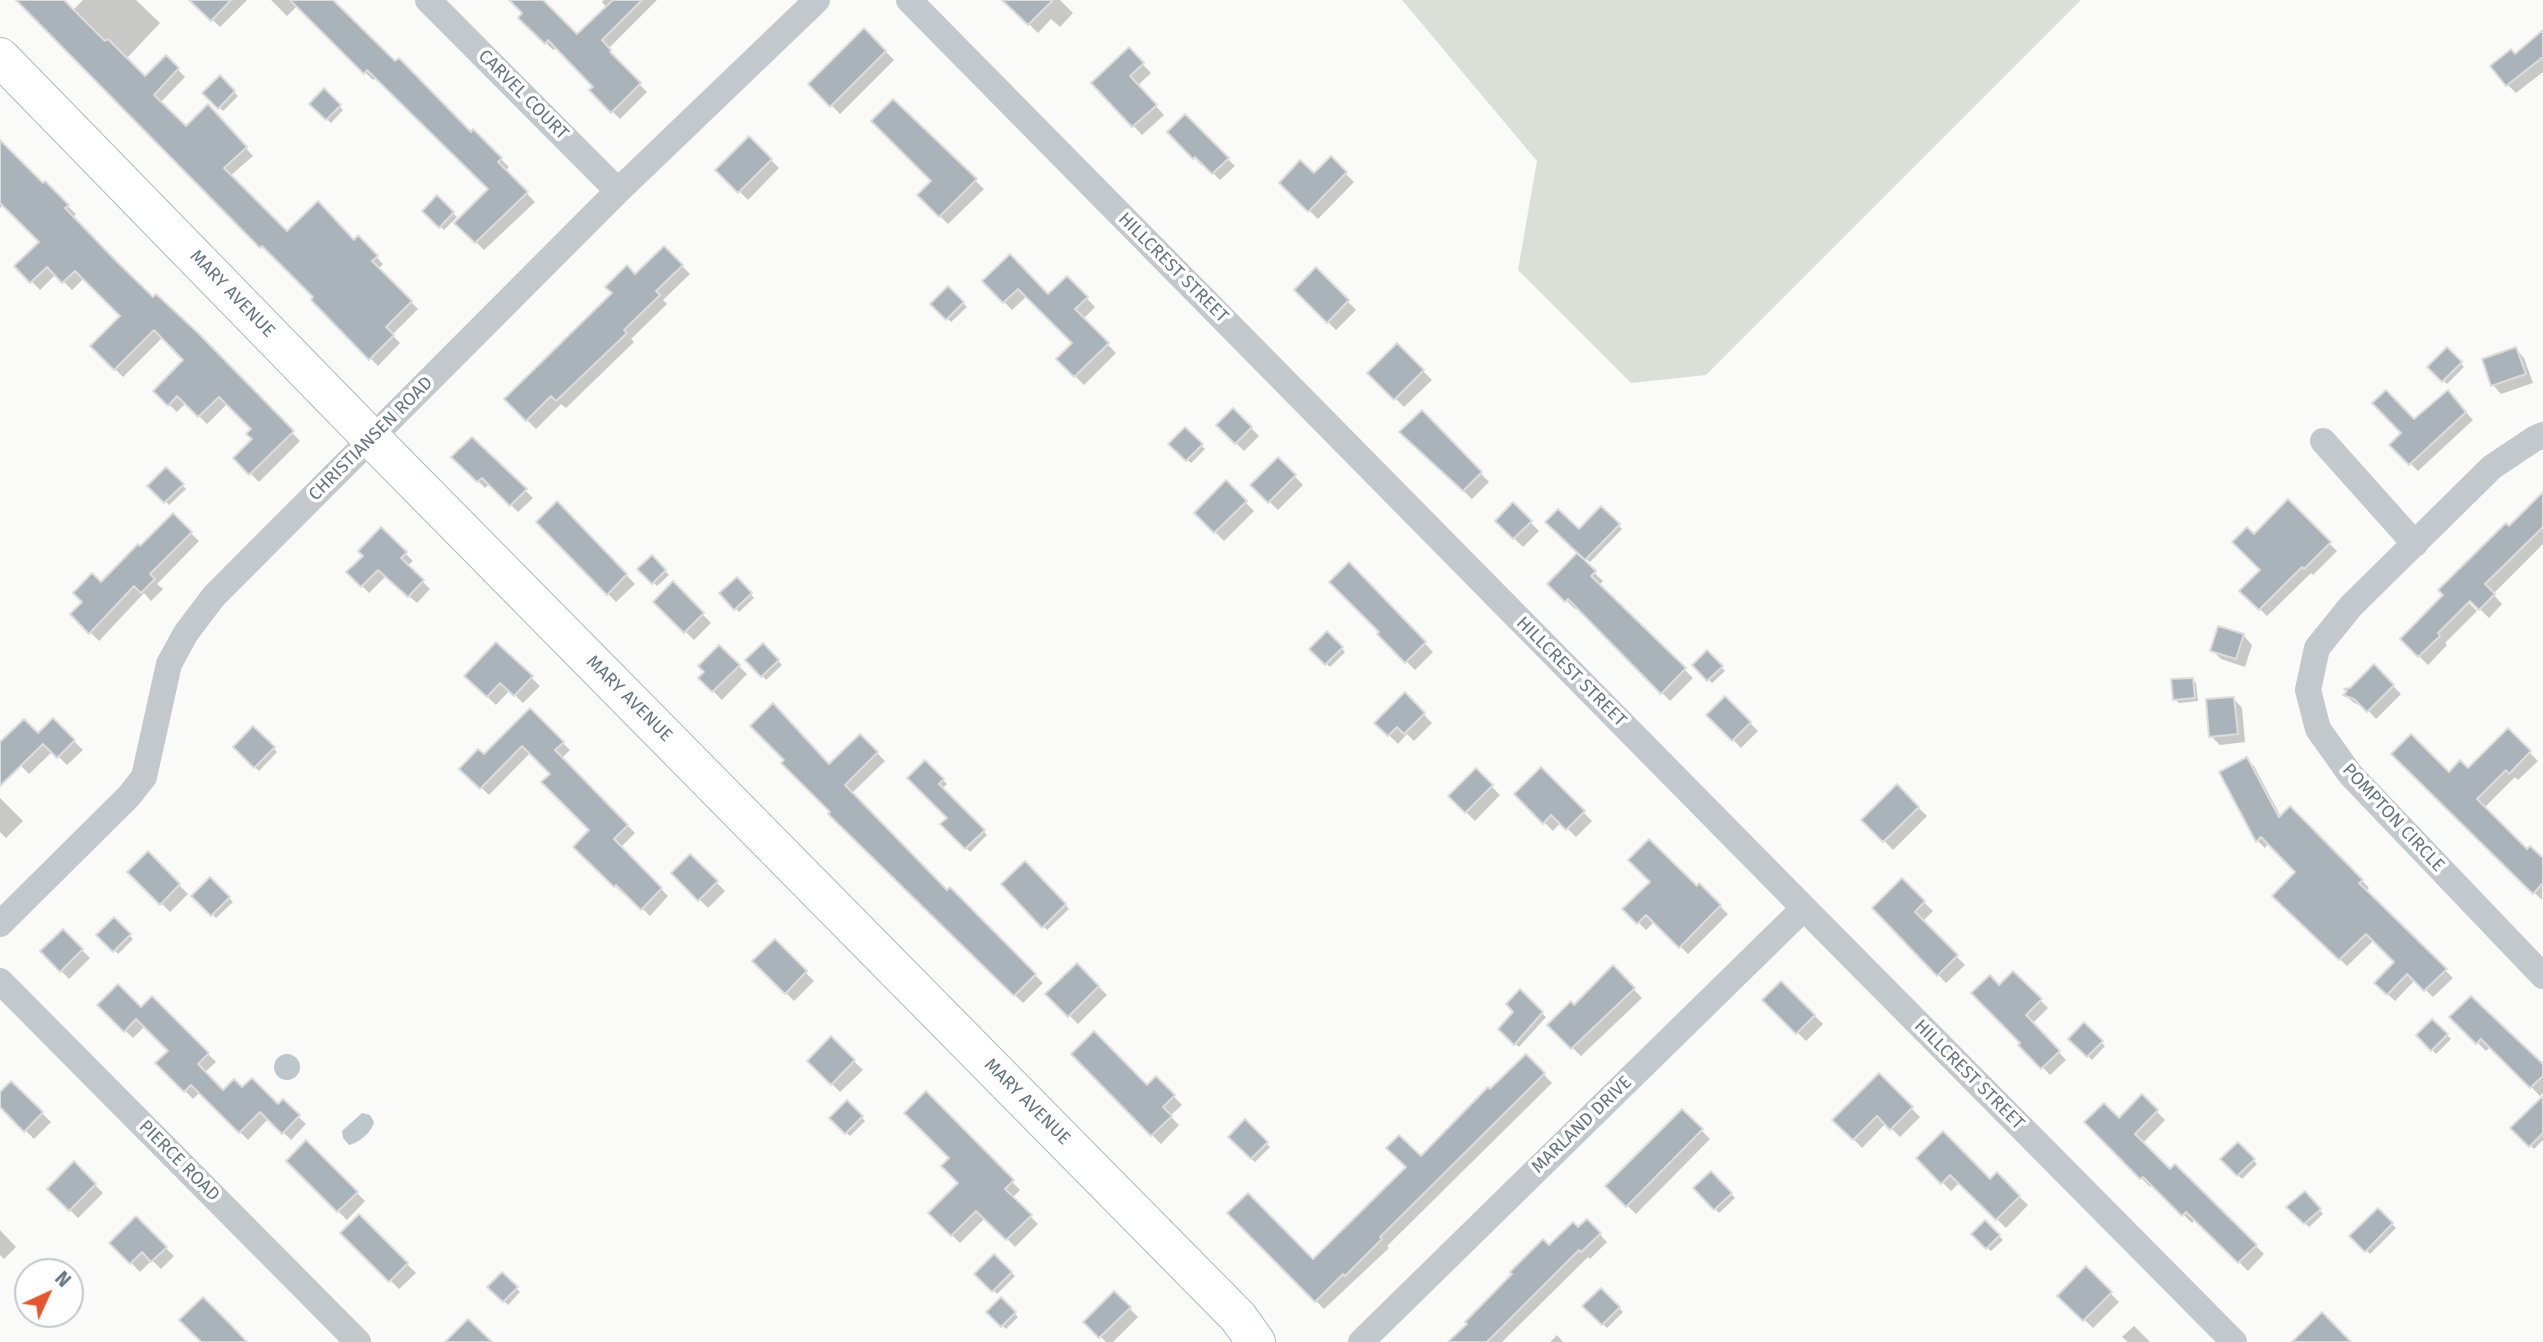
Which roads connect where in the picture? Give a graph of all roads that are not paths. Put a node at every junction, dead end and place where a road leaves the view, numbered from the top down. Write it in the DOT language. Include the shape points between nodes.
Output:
graph roads {
  1 [pos="428,0"];
  2 [pos="817,0"];
  3 [pos="909,0"];
  4 [pos="0,57"];
  5 [pos="618,191"];
  6 [pos="2543,435"];
  7 [pos="372,439"];
  8 [pos="2323,441"];
  9 [pos="2415,544"];
  10 [pos="1804,908"];
  11 [pos="0,924"];
  12 [pos="2543,976"];
  13 [pos="0,981"];
  14 [pos="358,1342"];
  15 [pos="1256,1342"];
  16 [pos="1361,1342"];
  17 [pos="2234,1342"];
  1 -- 5 [label="street, CARVEL COURT"];
  2 -- 5 [label="street, CHRISTIANSEN ROAD"];
  3 -- 10 [label="street, HILLCREST STREET"];
  4 -- 7 [label="street, MARY AVENUE"];
  5 -- 7 [label="street, CHRISTIANSEN ROAD"];
  6 -- 9 [label="street, POMPTON CIRCLE" via="2491,467"];
  7 -- 11 [label="street, CHRISTIANSEN ROAD" via="214,596 169,664 144,777"];
  7 -- 15 [label="street, MARY AVENUE" via="1238,1317"];
  8 -- 9 [label="street"];
  9 -- 12 [label="street, POMPTON CIRCLE" via="2351,606 2317,648 2308,690 2318,729 2350,774"];
  10 -- 16 [label="street, MARLAND DRIVE"];
  10 -- 17 [label="street, HILLCREST STREET"];
  13 -- 14 [label="street, PIERCE ROAD"];
}
